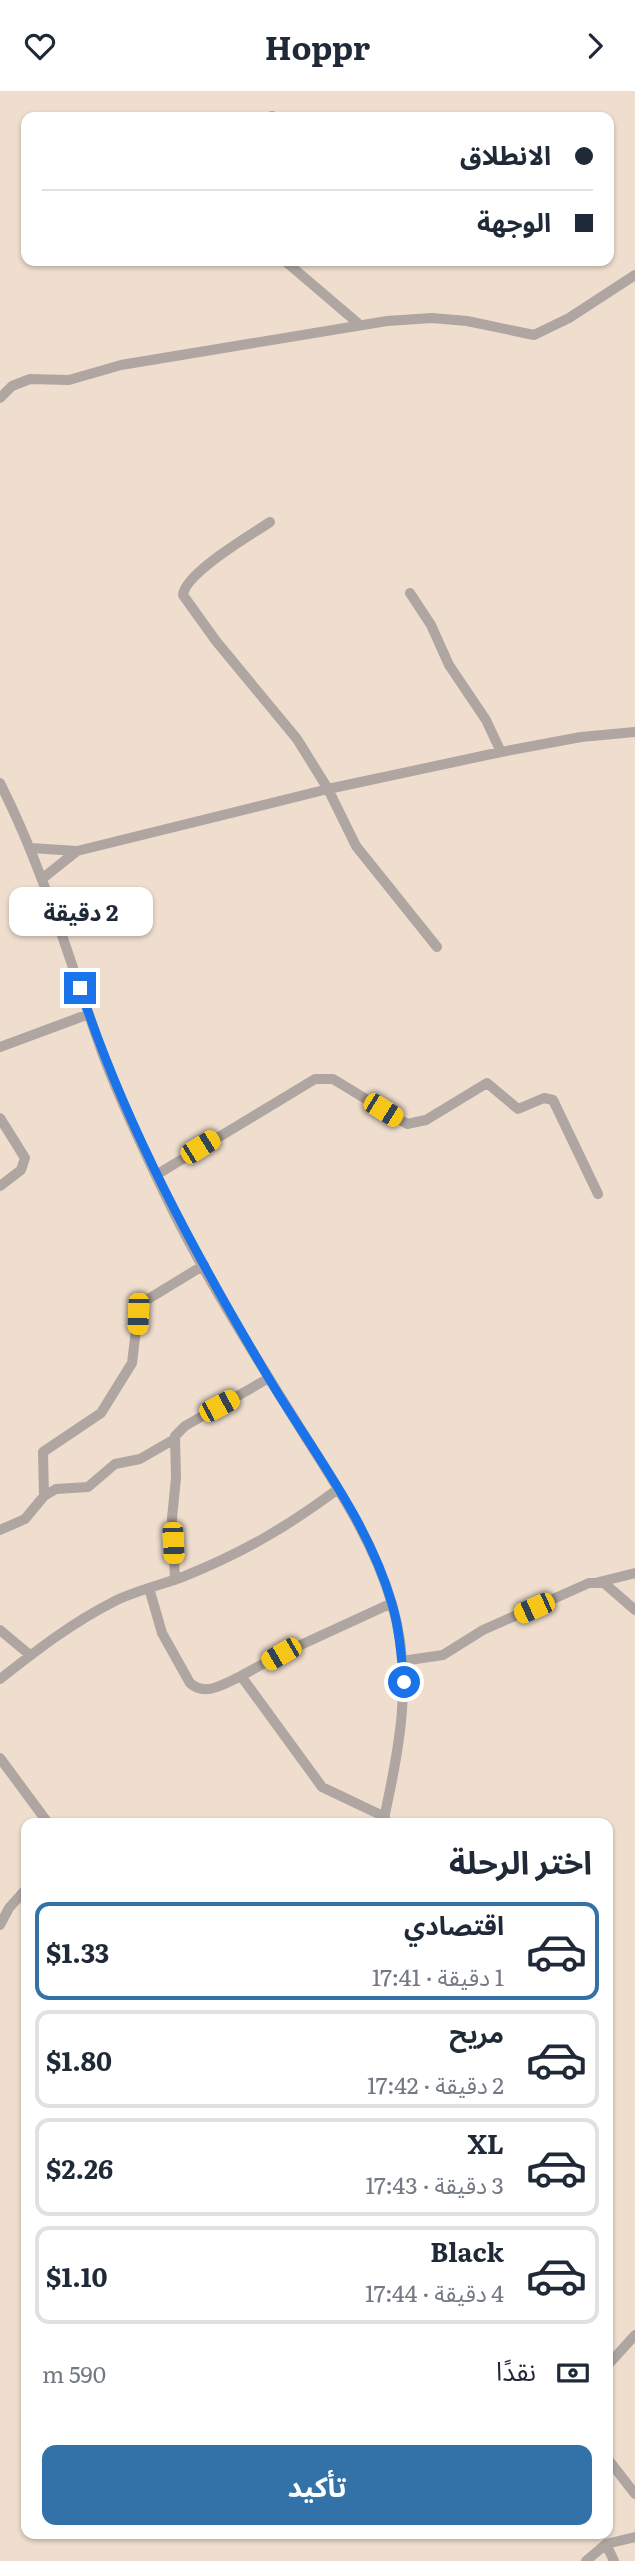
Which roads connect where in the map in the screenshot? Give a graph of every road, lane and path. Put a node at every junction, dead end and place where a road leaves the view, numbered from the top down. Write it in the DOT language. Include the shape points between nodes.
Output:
graph roads {
  1 [pos="291,266"];
  2 [pos="635,275"];
  3 [pos="360,325"];
  4 [pos="0,398"];
  5 [pos="270,522"];
  6 [pos="410,593"];
  7 [pos="635,731"];
  8 [pos="501,751"];
  9 [pos="0,783"];
  10 [pos="328,789"];
  11 [pos="31,848"];
  12 [pos="77,851"];
  13 [pos="43,878"];
  14 [pos="437,947"];
  15 [pos="89,1014"];
  16 [pos="0,1047"];
  17 [pos="0,1118"];
  18 [pos="156,1175"];
  19 [pos="0,1186"];
  20 [pos="597,1194"];
  21 [pos="204,1265"];
  22 [pos="269,1378"];
  23 [pos="173,1440"];
  24 [pos="338,1489"];
  25 [pos="44,1496"];
  26 [pos="0,1530"];
  27 [pos="635,1573"];
  28 [pos="175,1580"];
  29 [pos="599,1582"];
  30 [pos="149,1588"];
  31 [pos="392,1602"];
  32 [pos="635,1610"];
  33 [pos="0,1630"];
  34 [pos="30,1655"];
  35 [pos="402,1661"];
  36 [pos="241,1677"];
  37 [pos="0,1679"];
  38 [pos="0,1758"];
  39 [pos="44,1818"];
  40 [pos="380,1818"];
  41 [pos="384,1818"];
  42 [pos="21,1898"];
  43 [pos="0,1925"];
  44 [pos="635,2335"];
  45 [pos="613,2359"];
  46 [pos="613,2466"];
  47 [pos="635,2494"];
  48 [pos="635,2537"];
  49 [pos="606,2544"];
  50 [pos="586,2561"];
  51 [pos="614,2561"];
  1 -- 3 [label="street"];
  2 -- 3 [label="street" via="534,335 485,323 432,318"];
  3 -- 4 [label="street" via="121,365 69,380 30,379 12,386"];
  5 -- 10 [label="street" via="203,569 183,595 298,739"];
  6 -- 8 [label="street"];
  7 -- 8 [label="street"];
  8 -- 10 [label="street"];
  9 -- 11 [label="street"];
  10 -- 12 [label="street"];
  10 -- 14 [label="street" via="356,846"];
  11 -- 12 [label="street"];
  11 -- 13 [label="street"];
  12 -- 13 [label="street"];
  13 -- 15 [label="street"];
  15 -- 16 [label="street"];
  15 -- 18 [label="street" via="121,1101"];
  17 -- 19 [label="street" via="24,1158 21,1170"];
  18 -- 20 [label="street" via="315,1079 333,1079 407,1124 426,1120 487,1083 518,1109 544,1098 555,1102"];
  18 -- 21 [label="street"];
  21 -- 22 [label="street"];
  21 -- 25 [label="street" via="141,1307 132,1363 101,1413 43,1452"];
  22 -- 23 [label="street" via="185,1426"];
  22 -- 24 [label="street"];
  23 -- 25 [label="street" via="140,1459 115,1464 88,1487 64,1487"];
  23 -- 28 [label="street"];
  24 -- 28 [label="street" via="272,1535"];
  24 -- 31 [label="street" via="370,1545"];
  25 -- 26 [label="street" via="30,1515"];
  27 -- 29 [label="street"];
  28 -- 30 [label="street"];
  29 -- 32 [label="street"];
  29 -- 35 [label="street" via="579,1586 483,1630 443,1655"];
  30 -- 34 [label="street" via="97,1611"];
  30 -- 36 [label="street" via="162,1633 193,1686 209,1689"];
  31 -- 35 [label="street"];
  31 -- 36 [label="street"];
  33 -- 34 [label="street"];
  34 -- 37 [label="street"];
  35 -- 41 [label="street" via="402,1730"];
  36 -- 40 [label="street" via="322,1787"];
  38 -- 39 [label="street"];
  42 -- 43 [label="street"];
  44 -- 45 [label="street"];
  46 -- 47 [label="street"];
  48 -- 49 [label="street"];
  49 -- 50 [label="street"];
  49 -- 51 [label="street"];
}
